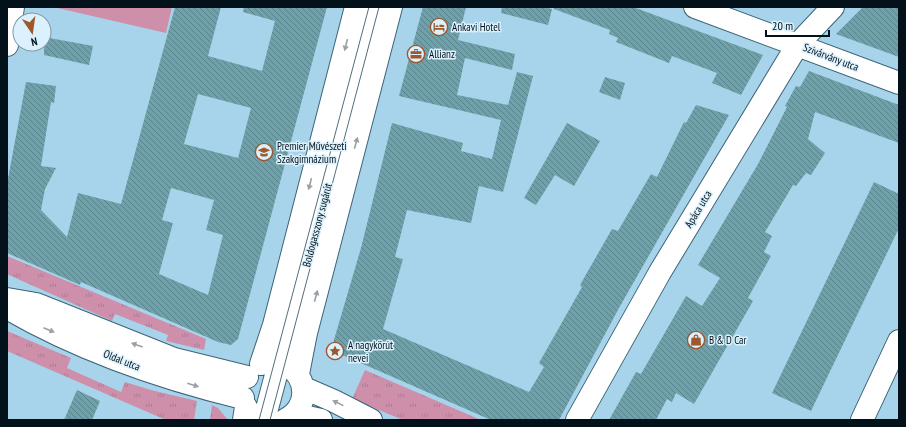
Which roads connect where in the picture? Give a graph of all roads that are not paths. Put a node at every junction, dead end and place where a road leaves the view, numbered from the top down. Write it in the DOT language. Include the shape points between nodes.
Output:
graph roads {
  1 [pos="13,7"];
  2 [pos="356,7"];
  3 [pos="374,7"];
  4 [pos="391,7"];
  5 [pos="695,7"];
  6 [pos="833,7"];
  7 [pos="798,44"];
  8 [pos="7,45"];
  9 [pos="899,83"];
  10 [pos="9,308"];
  11 [pos="899,341"];
  12 [pos="301,381"];
  13 [pos="255,393"];
  14 [pos="290,417"];
  15 [pos="264,420"];
  16 [pos="321,420"];
  17 [pos="371,420"];
  18 [pos="577,420"];
  19 [pos="862,420"];
  1 -- 8 [label="street"];
  2 -- 13 [label="street, Boldogasszony sugárút, one-way"];
  3 -- 13 [label="street, Boldogasszony sugárút"];
  12 -- 4 [label="street, Boldogasszony sugárút, one-way" via="306,333"];
  5 -- 7 [label="street, Szivárvány utca"];
  6 -- 7 [label="street, Apáca utca"];
  7 -- 9 [label="street, Szivárvány utca"];
  7 -- 18 [label="street, Apáca utca" via="660,272"];
  10 -- 13 [label="street, Oldal utca" via="36,304"];
  11 -- 19 [label="street"];
  12 -- 13 [label="street, Oldal utca" via="289,366"];
  12 -- 14 [label="street, Boldogasszony sugárút" via="304,397"];
  17 -- 12 [label="street, Oldal utca, one-way"];
  13 -- 15 [label="street, Boldogasszony sugárút"];
  14 -- 16 [label="street"];
}
